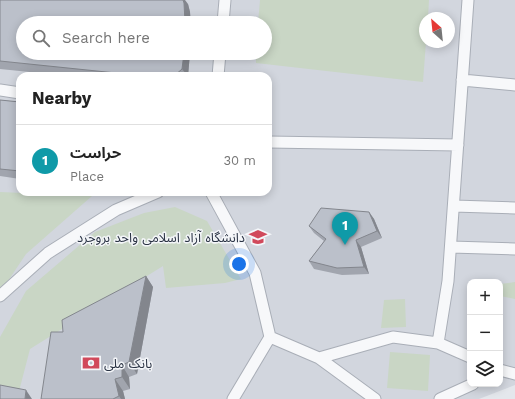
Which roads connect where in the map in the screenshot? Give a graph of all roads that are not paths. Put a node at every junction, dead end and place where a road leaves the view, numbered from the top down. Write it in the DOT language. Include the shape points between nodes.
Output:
graph roads {
  1 [pos="225,0"];
  2 [pos="468,0"];
  3 [pos="224,16"];
  4 [pos="219,60"];
  5 [pos="218,72"];
  6 [pos="462,80"];
  7 [pos="515,85"];
  8 [pos="0,90"];
  9 [pos="16,92"];
  10 [pos="272,142"];
  11 [pos="458,145"];
  12 [pos="149,196"];
  13 [pos="213,196"];
  14 [pos="454,206"];
  15 [pos="515,208"];
  16 [pos="451,247"];
  17 [pos="515,249"];
  18 [pos="0,296"];
  19 [pos="270,337"];
  20 [pos="438,343"];
  21 [pos="467,356"];
  22 [pos="319,358"];
  23 [pos="503,371"];
  24 [pos="515,374"];
  25 [pos="467,387"];
  26 [pos="232,399"];
  27 [pos="375,399"];
  28 [pos="440,399"];
  1 -- 3 [label="lane"];
  2 -- 6 [label="lane"];
  4 -- 5 [label="lane"];
  6 -- 7 [label="lane"];
  6 -- 11 [label="lane"];
  8 -- 9 [label="lane"];
  10 -- 11 [label="lane"];
  11 -- 14 [label="lane"];
  12 -- 18 [label="lane" via="116,210 48,253"];
  13 -- 19 [label="lane" via="254,273"];
  14 -- 15 [label="lane"];
  14 -- 16 [label="lane"];
  16 -- 17 [label="lane"];
  16 -- 20 [label="lane"];
  19 -- 22 [label="lane"];
  19 -- 26 [label="lane"];
  20 -- 21 [label="lane"];
  20 -- 22 [label="lane" via="393,336"];
  22 -- 27 [label="lane"];
  23 -- 24 [label="lane"];
  25 -- 28 [label="lane"];
}
